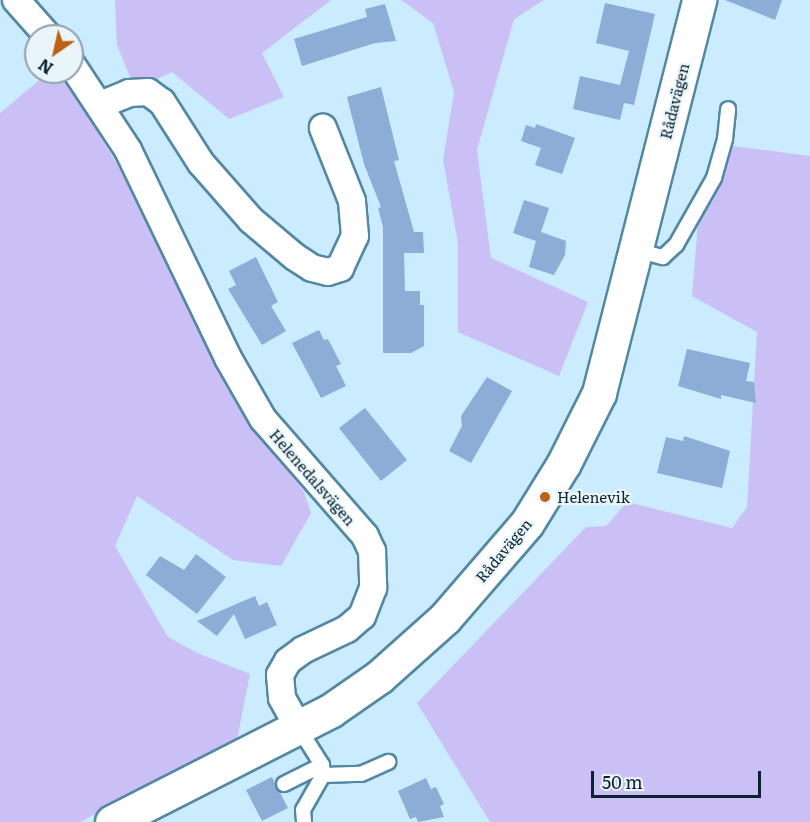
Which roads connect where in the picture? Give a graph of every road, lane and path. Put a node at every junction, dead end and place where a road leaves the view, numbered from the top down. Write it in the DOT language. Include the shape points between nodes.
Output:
graph roads {
  1 [pos="16,0"];
  2 [pos="699,0"];
  3 [pos="37,24"];
  4 [pos="84,82"];
  5 [pos="100,105"];
  6 [pos="728,109"];
  7 [pos="323,128"];
  8 [pos="636,250"];
  9 [pos="298,728"];
  10 [pos="388,762"];
  11 [pos="322,770"];
  12 [pos="284,784"];
  13 [pos="112,822"];
  14 [pos="304,822"];
  1 -- 3 [label="street"];
  2 -- 8 [label="street, Rådavägen"];
  4 -- 5 [label="street, Helenedalsvägen"];
  5 -- 7 [label="street" via="129,93 148,93 162,102 201,163 251,220 312,268 328,272 340,268 355,236 351,201"];
  5 -- 9 [label="street, Helenedalsvägen" via="152,196 204,310 263,418 365,536 372,551 373,588 362,616 347,630 303,650 288,661 280,675 282,698"];
  6 -- 8 [label="lane" via="725,139 714,178 676,245 663,257"];
  8 -- 9 [label="street, Rådavägen" via="598,393 564,464 527,523 457,605 407,654 357,693"];
  9 -- 11 [label="lane"];
  9 -- 13 [label="street, Rådavägen"];
  10 -- 11 [label="lane" via="361,774"];
  11 -- 12 [label="lane"];
  11 -- 14 [label="lane" via="303,810"];
}
